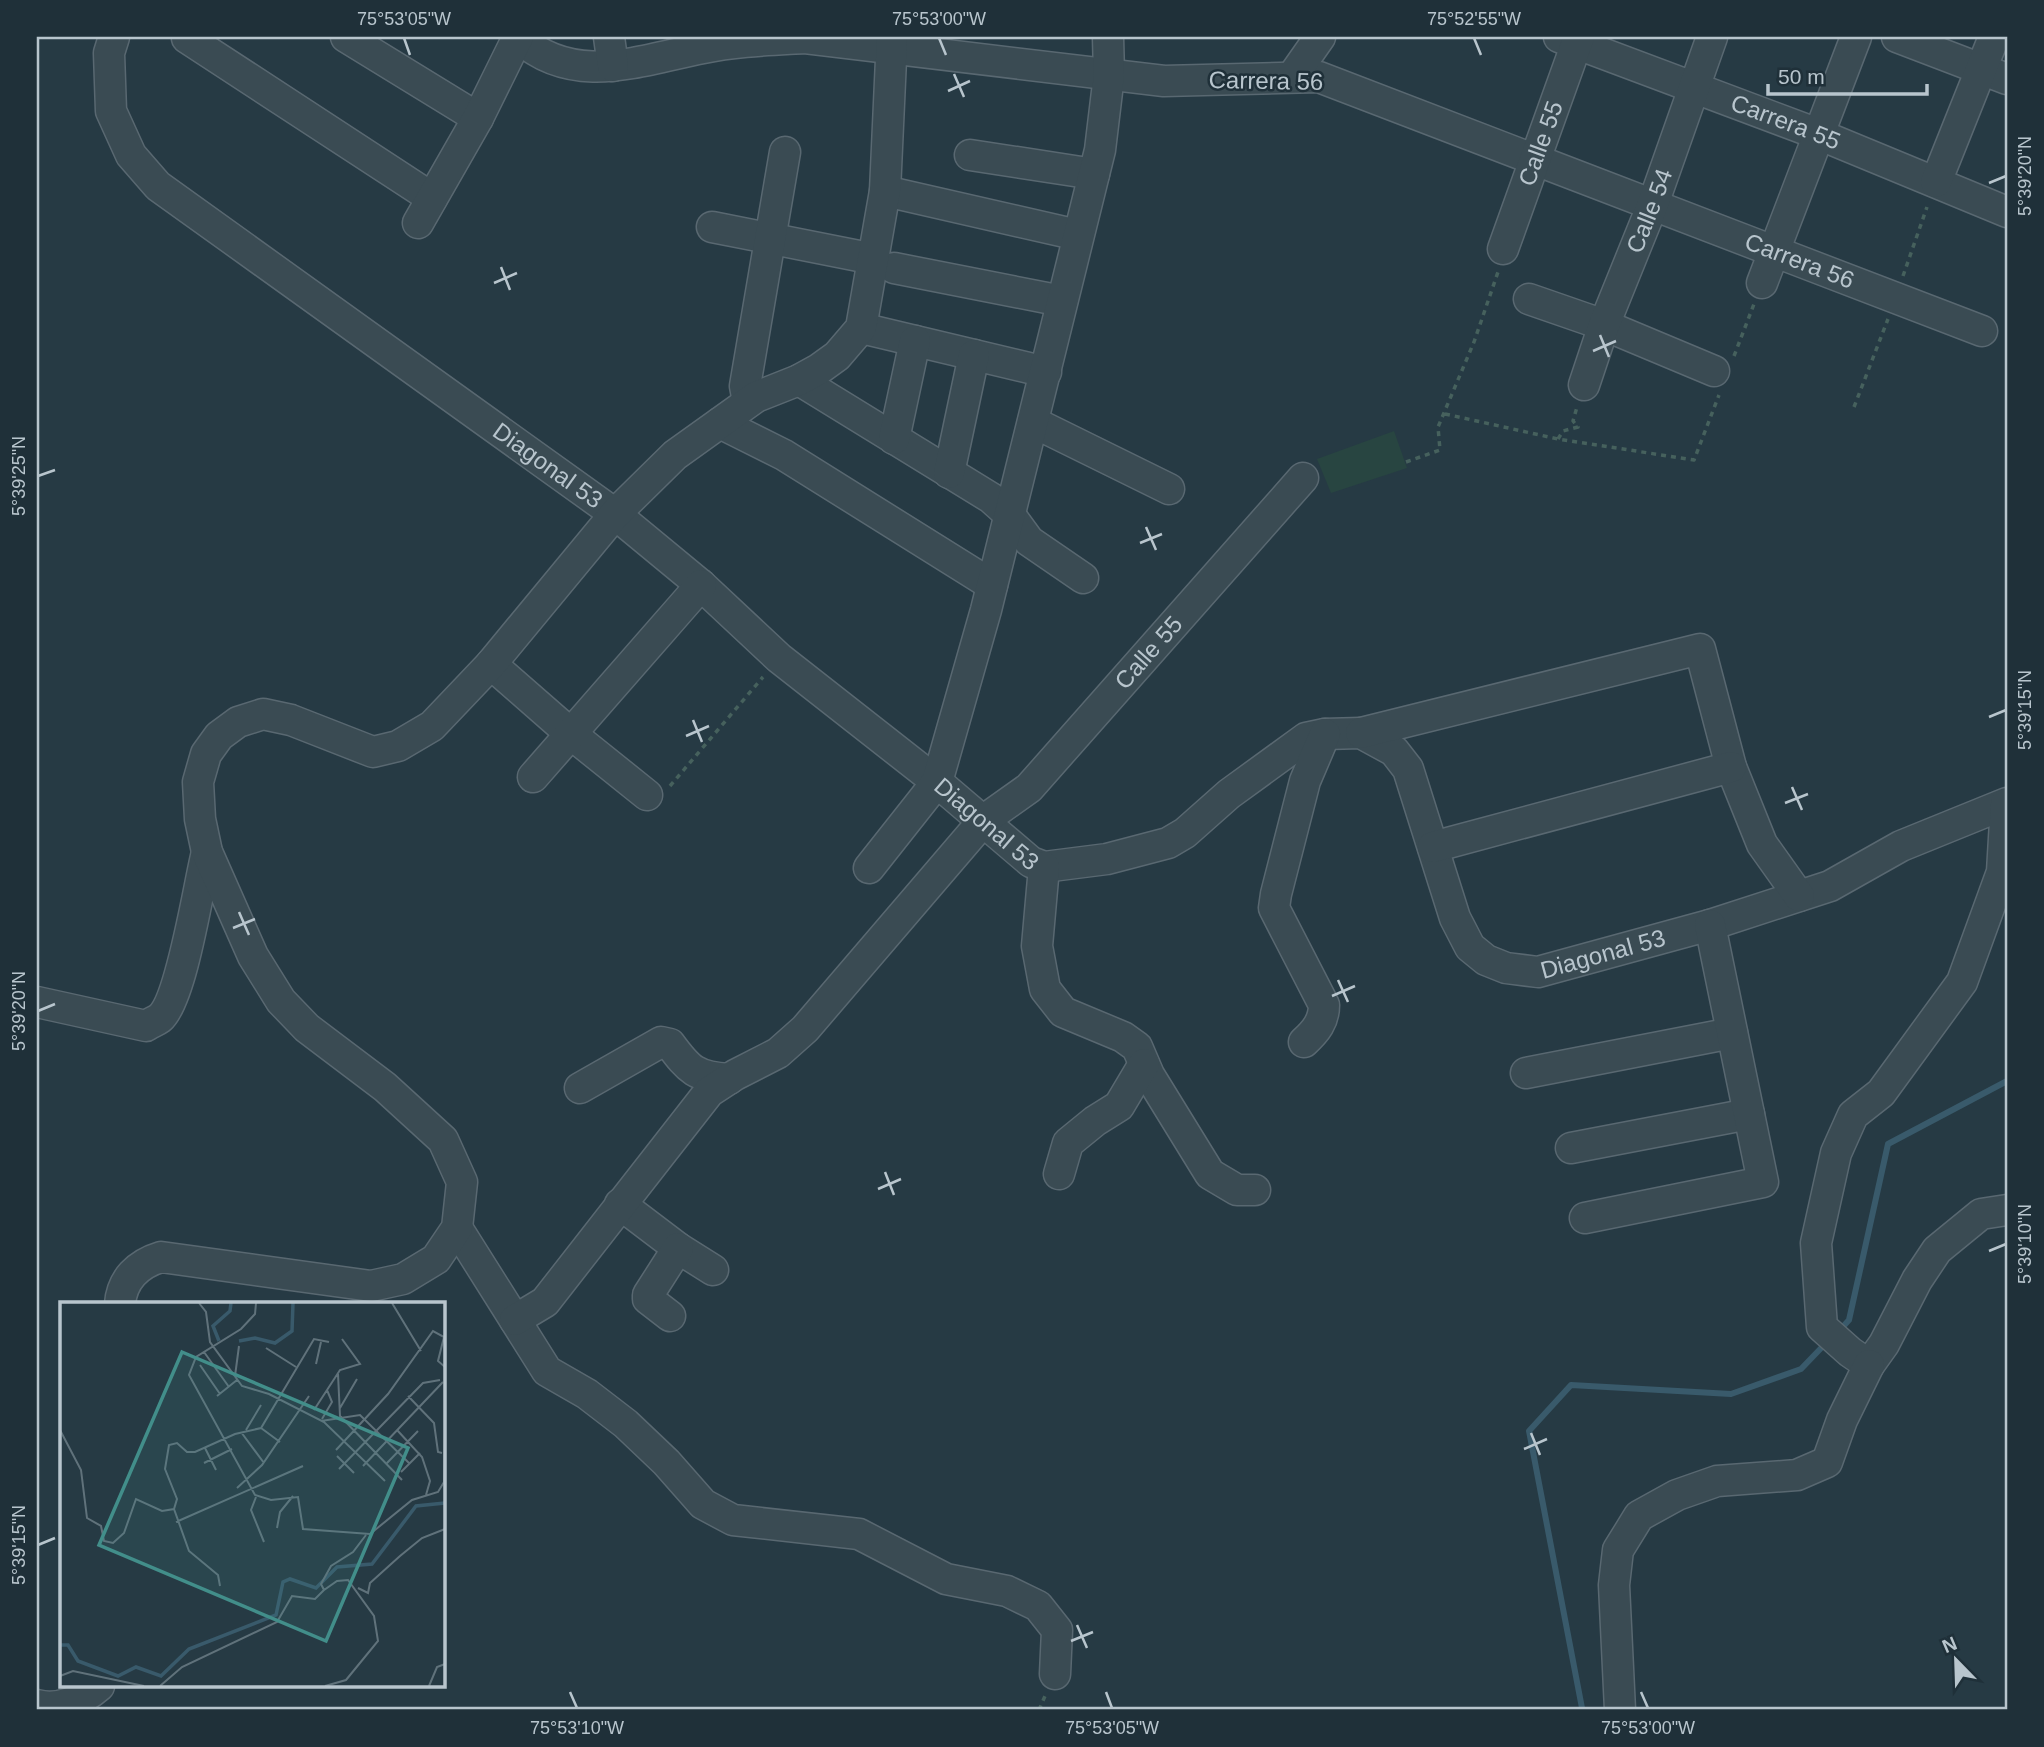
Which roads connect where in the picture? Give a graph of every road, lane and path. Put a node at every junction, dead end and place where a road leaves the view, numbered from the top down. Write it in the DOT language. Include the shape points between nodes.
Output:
graph roads {
  1 [pos="114,37"];
  2 [pos="346,37"];
  3 [pos="518,37"];
  4 [pos="609,37"];
  5 [pos="1108,37"];
  6 [pos="1297,37"];
  7 [pos="1320,37"];
  8 [pos="1712,37"];
  9 [pos="1856,37"];
  10 [pos="1897,37"];
  11 [pos="1994,37"];
  12 [pos="187,38"];
  13 [pos="1571,39"];
  14 [pos="893,43"];
  15 [pos="613,66"];
  16 [pos="1995,74"];
  17 [pos="1109,75"];
  18 [pos="1292,77"];
  19 [pos="1693,88"];
  20 [pos="478,118"];
  21 [pos="1818,134"];
  22 [pos="785,152"];
  23 [pos="970,155"];
  24 [pos="1535,159"];
  25 [pos="1094,174"];
  26 [pos="1936,182"];
  27 [pos="885,191"];
  28 [pos="1653,204"];
  29 [pos="2007,212"];
  30 [pos="712,227"];
  31 [pos="1078,235"];
  32 [pos="770,239"];
  33 [pos="1503,249"];
  34 [pos="1774,250"];
  35 [pos="884,264"];
  36 [pos="1762,283"];
  37 [pos="1528,299"];
  38 [pos="1062,301"];
  39 [pos="1604,325"];
  40 [pos="861,328"];
  41 [pos="1982,331"];
  42 [pos="915,341"];
  43 [pos="974,355"];
  44 [pos="1724,371"];
  45 [pos="1046,372"];
  46 [pos="799,380"];
  47 [pos="1584,385"];
  48 [pos="748,402"];
  49 [pos="1445,414"];
  50 [pos="1033,422"];
  51 [pos="720,423"];
  52 [pos="894,439"];
  53 [pos="1558,439"];
  54 [pos="1406,462"];
  55 [pos="950,473"];
  56 [pos="1303,478"];
  57 [pos="1169,489"];
  58 [pos="615,514"];
  59 [pos="1010,515"];
  60 [pos="1083,578"];
  61 [pos="701,585"];
  62 [pos="992,585"];
  63 [pos="779,658"];
  64 [pos="491,664"];
  65 [pos="1361,733"];
  66 [pos="571,734"];
  67 [pos="1325,734"];
  68 [pos="1731,767"];
  69 [pos="533,777"];
  70 [pos="937,782"];
  71 [pos="647,794"];
  72 [pos="2006,803"];
  73 [pos="984,820"];
  74 [pos="1433,847"];
  75 [pos="206,852"];
  76 [pos="869,867"];
  77 [pos="1044,867"];
  78 [pos="1799,896"];
  79 [pos="1710,925"];
  80 [pos="37,1002"];
  81 [pos="1732,1033"];
  82 [pos="1304,1042"];
  83 [pos="1144,1064"];
  84 [pos="1526,1073"];
  85 [pos="729,1079"];
  86 [pos="580,1087"];
  87 [pos="1749,1114"];
  88 [pos="1571,1148"];
  89 [pos="1059,1174"];
  90 [pos="1255,1190"];
  91 [pos="620,1204"];
  92 [pos="2007,1210"];
  93 [pos="1585,1219"];
  94 [pos="457,1228"];
  95 [pos="678,1248"];
  96 [pos="713,1270"];
  97 [pos="121,1302"];
  98 [pos="670,1316"];
  99 [pos="515,1320"];
  100 [pos="1860,1358"];
  101 [pos="1055,1674"];
  102 [pos="95,1688"];
  103 [pos="55,1707"];
  104 [pos="1620,1710"];
  1 -- 58 [label="street, Diagonal 53" via="109,52 111,111 131,155 158,186"];
  2 -- 20 [label="street"];
  3 -- 15 [label="street, Carrera 56" via="572,66"];
  3 -- 20 [label="street"];
  4 -- 15 [label="street"];
  5 -- 17 [label="street"];
  6 -- 18 [label="street"];
  7 -- 18 [label="street"];
  8 -- 19 [label="street, Calle 54"];
  9 -- 21 [label="street"];
  10 -- 16 [label="street"];
  11 -- 16 [label="street"];
  12 -- 20 [label="street" via="425,210"];
  13 -- 19 [label="street, Carrera 55"];
  13 -- 24 [label="street, Calle 55"];
  14 -- 15 [label="street, Carrera 56" via="805,38 754,41"];
  14 -- 17 [label="street, Carrera 56"];
  14 -- 27 [label="street"];
  16 -- 26 [label="street"];
  17 -- 18 [label="street, Carrera 56" via="1164,80"];
  17 -- 25 [label="street"];
  18 -- 24 [label="street, Carrera 56" via="1319,77 1347,86"];
  19 -- 21 [label="street, Carrera 55"];
  19 -- 28 [label="street, Calle 54"];
  21 -- 26 [label="street, Carrera 55"];
  21 -- 34 [label="street"];
  22 -- 32 [label="street"];
  23 -- 25 [label="street"];
  24 -- 28 [label="street, Carrera 56"];
  24 -- 33 [label="street, Calle 55"];
  25 -- 31 [label="street"];
  26 -- 29 [label="street, Carrera 55"];
  27 -- 31 [label="street"];
  27 -- 35 [label="street"];
  28 -- 34 [label="street, Carrera 56"];
  28 -- 39 [label="street, Calle 54"];
  30 -- 32 [label="street"];
  31 -- 38 [label="street"];
  32 -- 35 [label="street"];
  32 -- 48 [label="street" via="745,386"];
  33 -- 49 [label="path"];
  34 -- 36 [label="street"];
  34 -- 41 [label="street, Carrera 56"];
  35 -- 38 [label="street"];
  35 -- 40 [label="street"];
  36 -- 44 [label="path"];
  37 -- 39 [label="street"];
  38 -- 45 [label="street"];
  39 -- 44 [label="street"];
  39 -- 47 [label="street, Calle 54"];
  40 -- 42 [label="street"];
  40 -- 46 [label="street" via="837,356"];
  42 -- 43 [label="street"];
  42 -- 52 [label="street"];
  43 -- 45 [label="street"];
  43 -- 55 [label="street"];
  44 -- 53 [label="path" via="1694,460"];
  45 -- 50 [label="street"];
  46 -- 48 [label="street"];
  46 -- 52 [label="street"];
  47 -- 53 [label="path" via="1573,421 1578,428 1563,432"];
  48 -- 51 [label="street"];
  49 -- 53 [label="path"];
  49 -- 54 [label="path" via="1438,427 1440,450"];
  50 -- 57 [label="street"];
  50 -- 59 [label="street"];
  51 -- 58 [label="street" via="675,455"];
  51 -- 62 [label="street" via="784,455"];
  52 -- 55 [label="street"];
  55 -- 59 [label="street"];
  56 -- 73 [label="street, Calle 55" via="1029,788"];
  58 -- 61 [label="street, Diagonal 53"];
  58 -- 64 [label="street"];
  59 -- 60 [label="street" via="1029,541"];
  59 -- 62 [label="street"];
  61 -- 63 [label="street, Diagonal 53"];
  61 -- 66 [label="street"];
  62 -- 70 [label="street"];
  63 -- 70 [label="street, Diagonal 53"];
  63 -- 71 [label="path" via="665,792"];
  64 -- 66 [label="street"];
  64 -- 75 [label="street" via="432,726 398,746 373,752 291,720 263,714 238,722 219,736 206,754 198,782"];
  65 -- 67 [label="street, Diagonal 53"];
  65 -- 68 [label="street" via="1700,649"];
  65 -- 74 [label="street, Diagonal 53" via="1394,751 1408,769"];
  66 -- 69 [label="street"];
  66 -- 71 [label="street"];
  67 -- 77 [label="street, Diagonal 53" via="1306,738 1168,843 1107,859"];
  67 -- 82 [label="street" via="1305,781 1275,908 1324,1005 1316,1030"];
  68 -- 74 [label="street"];
  68 -- 78 [label="street" via="1762,844"];
  70 -- 73 [label="street, Diagonal 53"];
  70 -- 76 [label="street"];
  72 -- 78 [label="street, Diagonal 53" via="1901,846 1830,886"];
  72 -- 100 [label="street" via="2003,872 1962,982 1881,1093 1853,1115 1836,1153 1816,1243 1822,1327"];
  73 -- 77 [label="street, Diagonal 53" via="1031,862"];
  73 -- 85 [label="street, Calle 55" via="805,1029 778,1053"];
  74 -- 79 [label="street, Diagonal 53" via="1455,918 1470,947 1506,968 1538,972"];
  75 -- 80 [label="street" via="192,929 162,1017 146,1026"];
  75 -- 94 [label="street" via="253,956 281,1002 443,1140 462,1182"];
  77 -- 83 [label="street" via="1037,946 1045,989 1063,1012 1137,1047"];
  78 -- 79 [label="street, Diagonal 53"];
  79 -- 81 [label="street"];
  81 -- 84 [label="street"];
  81 -- 87 [label="street"];
  83 -- 89 [label="street" via="1119,1106 1068,1143"];
  83 -- 90 [label="street" via="1210,1174 1237,1190"];
  85 -- 86 [label="street" via="692,1071 670,1044 661,1042"];
  85 -- 91 [label="street, Calle 55" via="709,1093"];
  87 -- 88 [label="street"];
  87 -- 93 [label="street" via="1763,1182"];
  91 -- 95 [label="street"];
  91 -- 99 [label="street, Calle 55" via="545,1302"];
  92 -- 100 [label="street" via="1981,1214 1937,1250 1884,1344"];
  94 -- 97 [label="street" via="436,1259 403,1279 371,1286 161,1257 144,1262 130,1277"];
  94 -- 99 [label="street"];
  95 -- 96 [label="street"];
  95 -- 98 [label="street" via="648,1295"];
  99 -- 101 [label="street" via="547,1371 626,1424 703,1504 733,1520 859,1534 946,1579 1007,1591 1038,1606 1057,1630"];
  100 -- 104 [label="street" via="1827,1462 1797,1475 1717,1481 1677,1495 1639,1516 1618,1550 1614,1585"];
  102 -- 103 [label="street"];
}
